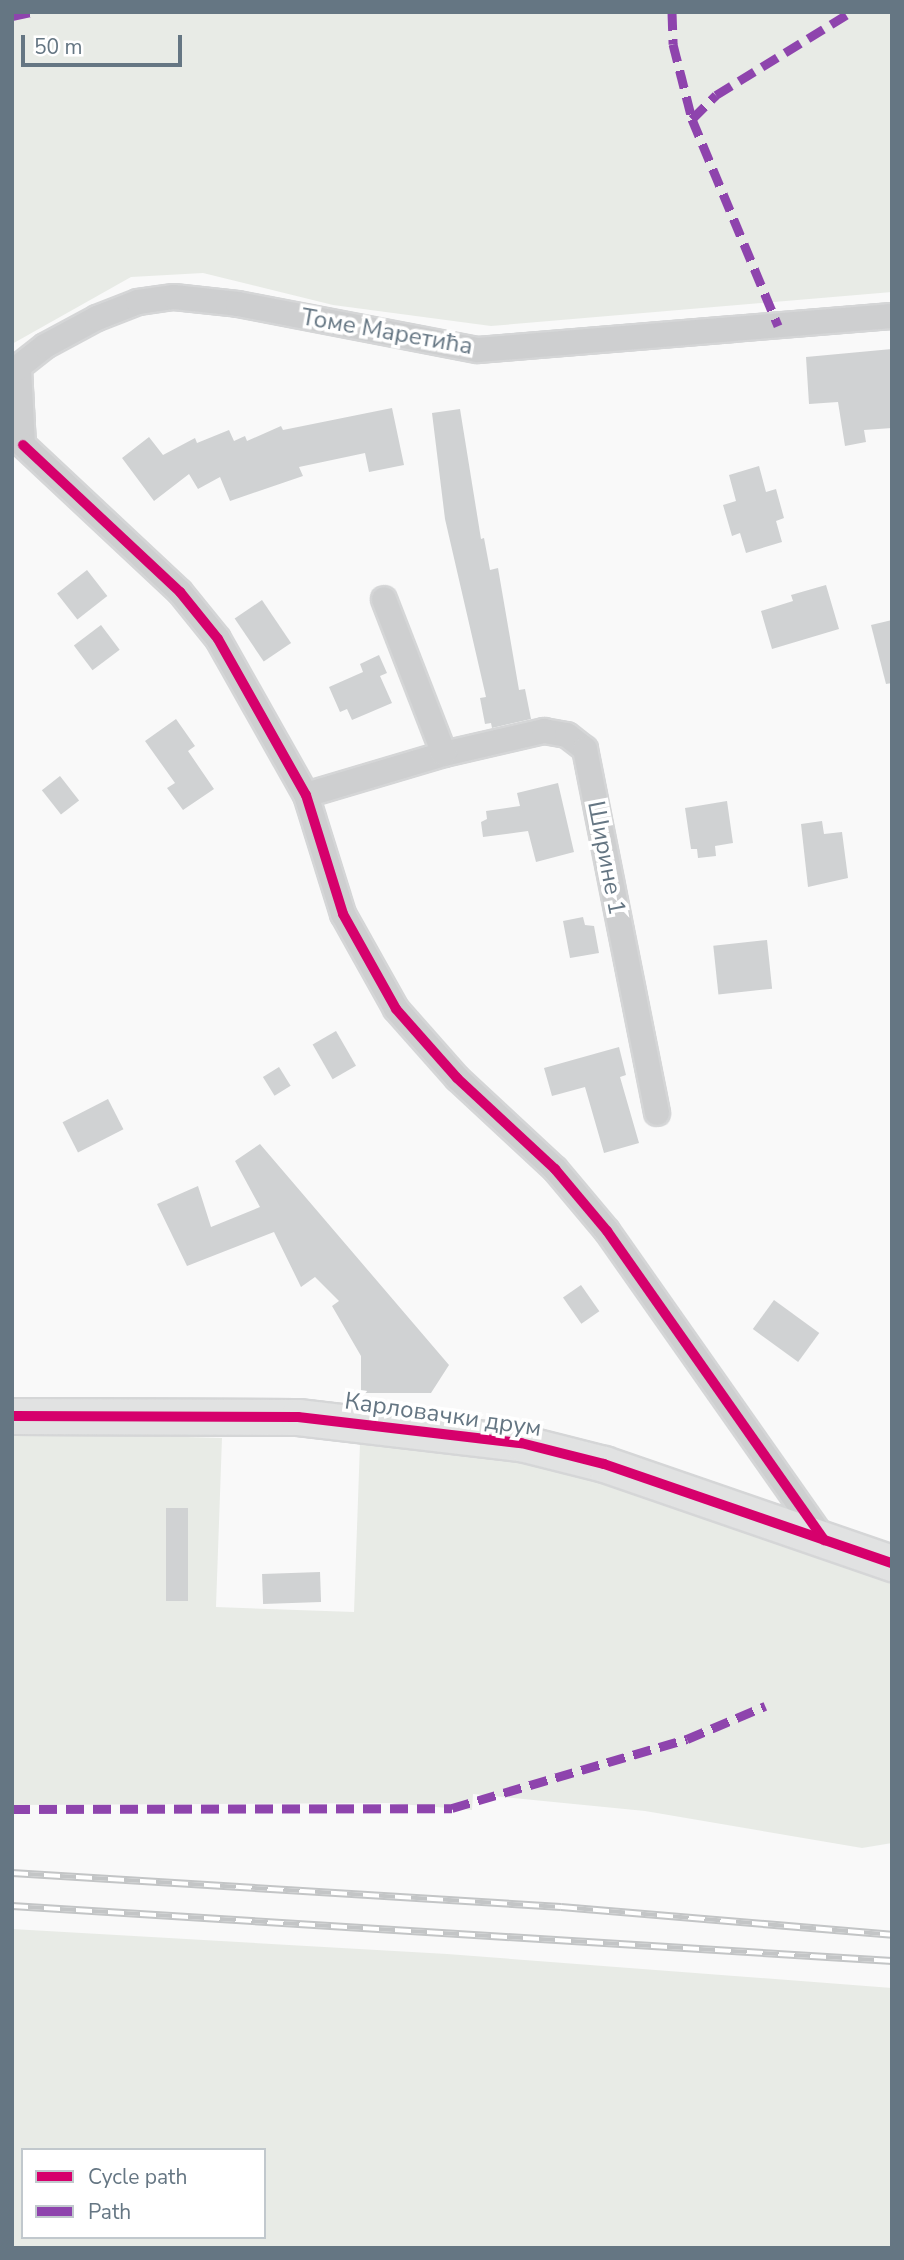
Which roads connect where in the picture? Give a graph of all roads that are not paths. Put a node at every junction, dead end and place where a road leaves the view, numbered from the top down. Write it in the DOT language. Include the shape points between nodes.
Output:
graph roads {
  1 [pos="892,316"];
  2 [pos="16,370"];
  3 [pos="18,447"];
  4 [pos="384,599"];
  5 [pos="444,754"];
  6 [pos="306,795"];
  7 [pos="657,1113"];
  8 [pos="12,1416"];
  9 [pos="824,1539"];
  10 [pos="892,1563"];
  1 -- 2 [label="street, Томе Маретића" via="478,350 238,304 174,297 138,302 97,318 45,346"];
  2 -- 3 [label="street, Томе Маретића"];
  3 -- 6 [label="street" via="187,601 231,661"];
  4 -- 5 [label="street"];
  5 -- 6 [label="street, Ширине 1"];
  5 -- 7 [label="street, Ширине 1" via="544,731 567,735 584,749"];
  6 -- 9 [label="street" via="343,914 396,1009 457,1078 555,1169 607,1231"];
  8 -- 9 [label="main road, Карловачки друм" via="298,1417 507,1441 604,1464"];
  9 -- 10 [label="main road, Карловачки друм"];
}
